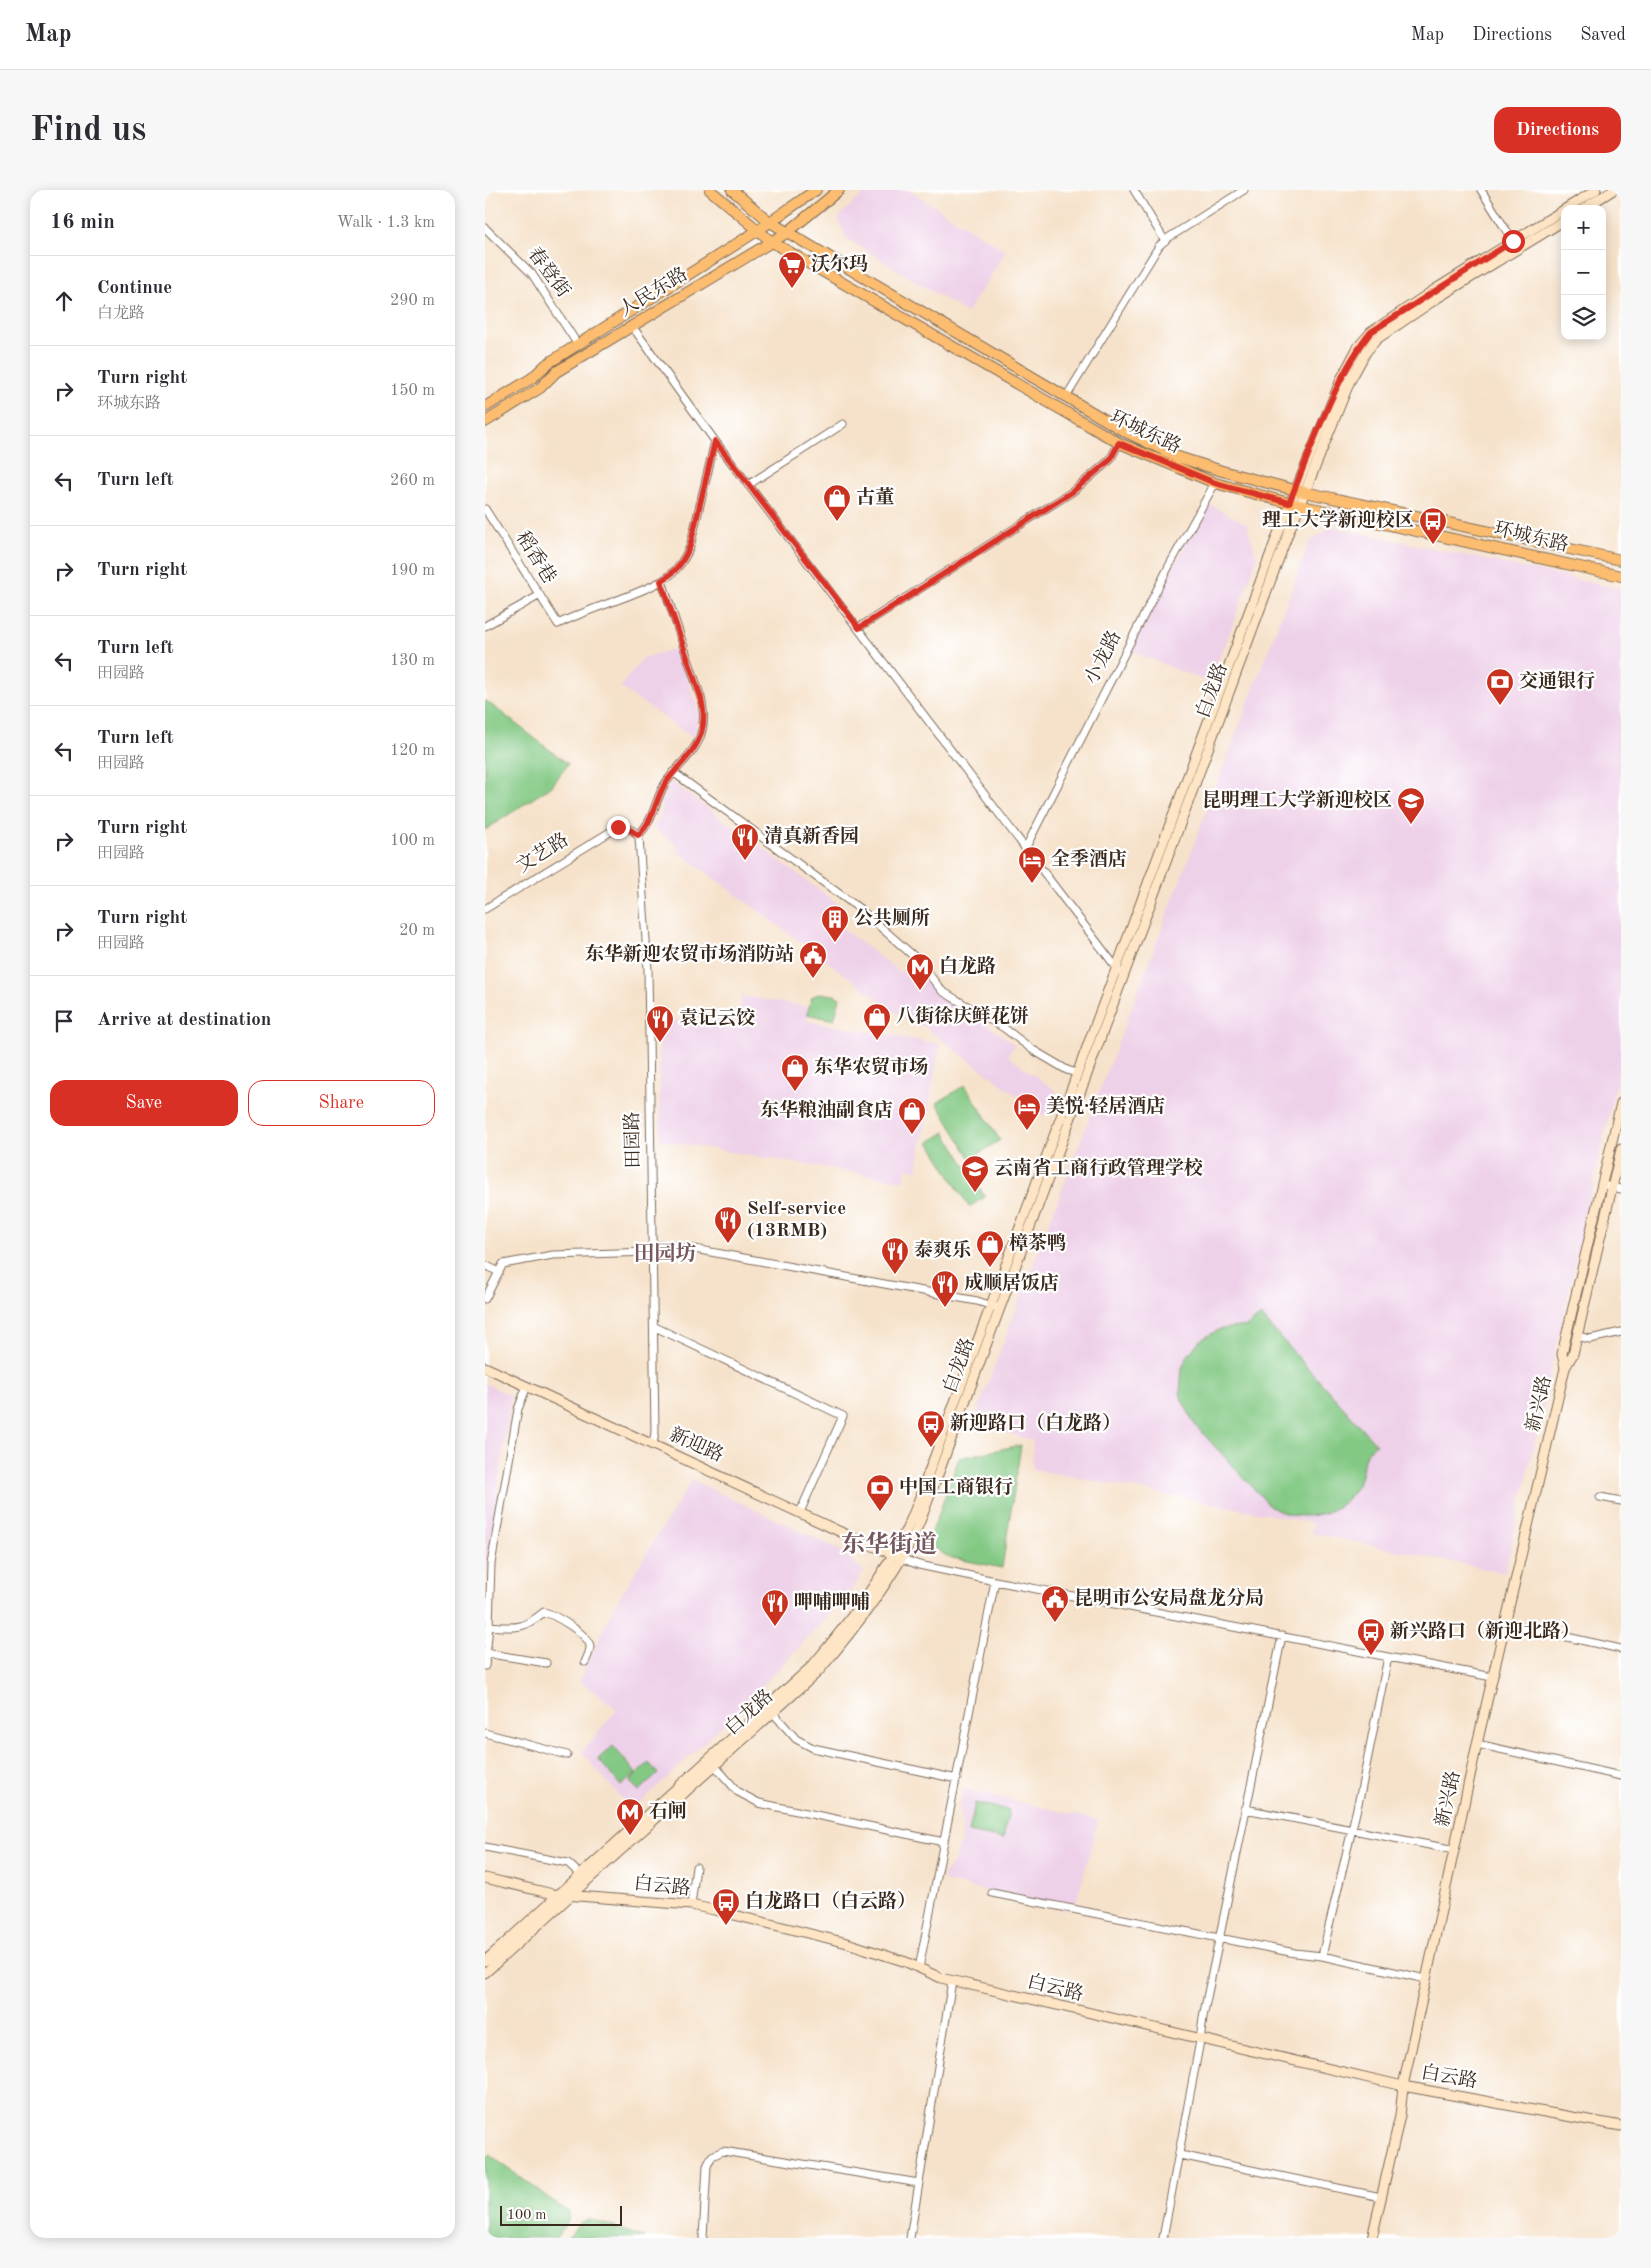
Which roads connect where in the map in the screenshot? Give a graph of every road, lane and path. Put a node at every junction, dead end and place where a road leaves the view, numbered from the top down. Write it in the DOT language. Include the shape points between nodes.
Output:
graph roads {
  1 [pos="710,190"];
  2 [pos="732,190"];
  3 [pos="816,190"];
  4 [pos="839,190"];
  5 [pos="1134,190"];
  6 [pos="1244,190"];
  7 [pos="1481,190"];
  8 [pos="1596,190"];
  9 [pos="1613,190"];
  10 [pos="1572,205"];
  11 [pos="1589,205"];
  12 [pos="1561,211"];
  13 [pos="770,222"];
  14 [pos="1561,222"];
  15 [pos="485,228"];
  16 [pos="757,231"];
  17 [pos="788,232"];
  18 [pos="1165,241"];
  19 [pos="1513,241"];
  20 [pos="772,242"];
  21 [pos="632,326"];
  22 [pos="578,345"];
  23 [pos="1066,396"];
  24 [pos="485,407"];
  25 [pos="485,422"];
  26 [pos="843,424"];
  27 [pos="715,441"];
  28 [pos="1119,443"];
  29 [pos="1215,483"];
  30 [pos="748,484"];
  31 [pos="1299,491"];
  32 [pos="1294,504"];
  33 [pos="485,509"];
  34 [pos="1621,560"];
  35 [pos="1621,576"];
  36 [pos="661,581"];
  37 [pos="539,595"];
  38 [pos="485,615"];
  39 [pos="493,621"];
  40 [pos="485,626"];
  41 [pos="859,628"];
  42 [pos="673,772"];
  43 [pos="638,835"];
  44 [pos="1025,849"];
  45 [pos="485,910"];
  46 [pos="1120,972"];
  47 [pos="1077,1073"];
  48 [pos="1621,1103"];
  49 [pos="1621,1149"];
  50 [pos="1603,1186"];
  51 [pos="1617,1188"];
  52 [pos="651,1249"];
  53 [pos="485,1265"];
  54 [pos="499,1272"];
  55 [pos="485,1299"];
  56 [pos="995,1307"];
  57 [pos="655,1327"];
  58 [pos="1621,1332"];
  59 [pos="1577,1336"];
  60 [pos="485,1367"];
  61 [pos="1565,1368"];
  62 [pos="527,1386"];
  63 [pos="653,1445"];
  64 [pos="1600,1497"];
  65 [pos="1621,1501"];
  66 [pos="800,1512"];
  67 [pos="897,1556"];
  68 [pos="995,1581"];
  69 [pos="1504,1623"];
  70 [pos="489,1626"];
  71 [pos="1282,1636"];
  72 [pos="1621,1649"];
  73 [pos="486,1653"];
  74 [pos="1388,1657"];
  75 [pos="585,1662"];
  76 [pos="546,1663"];
  77 [pos="485,1666"];
  78 [pos="1492,1677"];
  79 [pos="774,1714"];
  80 [pos="485,1733"];
  81 [pos="1477,1744"];
  82 [pos="567,1755"];
  83 [pos="715,1766"];
  84 [pos="1621,1776"];
  85 [pos="957,1779"];
  86 [pos="1245,1809"];
  87 [pos="1352,1829"];
  88 [pos="944,1842"];
  89 [pos="485,1847"];
  90 [pos="1455,1850"];
  91 [pos="696,1867"];
  92 [pos="581,1875"];
  93 [pos="485,1878"];
  94 [pos="992,1893"];
  95 [pos="559,1894"];
  96 [pos="571,1895"];
  97 [pos="691,1905"];
  98 [pos="1221,1937"];
  99 [pos="1322,1956"];
  100 [pos="485,1961"];
  101 [pos="919,1968"];
  102 [pos="485,1973"];
  103 [pos="1426,1979"];
  104 [pos="952,1980"];
  105 [pos="1200,2040"];
  106 [pos="1403,2086"];
  107 [pos="1621,2126"];
  108 [pos="1180,2155"];
  109 [pos="919,2183"];
  110 [pos="1381,2197"];
  111 [pos="703,2238"];
  112 [pos="910,2238"];
  113 [pos="1163,2238"];
  114 [pos="1372,2238"];
  1 -- 16 [label="main road, 环城东路"];
  2 -- 13 [label="main road, 环城东路"];
  3 -- 13 [label="main road, 人民东路"];
  4 -- 17 [label="main road, 人民东路"];
  5 -- 18 [label="street"];
  6 -- 18 [label="street"];
  7 -- 19 [label="street"];
  8 -- 10 [label="main road, 白龙路"];
  9 -- 11 [label="main road"];
  12 -- 19 [label="main road, 白龙路"];
  13 -- 16 [label="main road, 人民东路"];
  13 -- 17 [label="main road, 环城东路"];
  14 -- 31 [label="main road, 白龙路" via="1377,339 1350,381"];
  15 -- 22 [label="street, 春登街" via="532,274"];
  16 -- 20 [label="main road, 环城东路"];
  16 -- 22 [label="main road, 人民东路"];
  17 -- 20 [label="main road, 人民东路"];
  17 -- 23 [label="main road, 环城东路"];
  18 -- 23 [label="street"];
  19 -- 31 [label="main road, 白龙路" via="1371,332 1358,347 1342,377"];
  20 -- 21 [label="main road, 人民东路"];
  20 -- 28 [label="main road, 环城东路"];
  21 -- 25 [label="main road, 人民东路" via="556,372 540,388"];
  21 -- 27 [label="street"];
  22 -- 24 [label="main road, 人民东路"];
  23 -- 31 [label="main road, 环城东路" via="1130,434 1178,457"];
  26 -- 30 [label="street"];
  27 -- 30 [label="street"];
  27 -- 36 [label="street" via="690,546 683,562 673,574"];
  28 -- 29 [label="main road, 环城东路"];
  28 -- 41 [label="street" via="1110,460 1072,492"];
  29 -- 32 [label="main road, 环城东路"];
  29 -- 44 [label="street, 小龙路" via="1169,566"];
  30 -- 41 [label="street"];
  31 -- 32 [label="main road, 白龙路"];
  31 -- 34 [label="main road, 环城东路"];
  32 -- 35 [label="main road, 环城东路"];
  32 -- 46 [label="main road, 白龙路"];
  33 -- 37 [label="street, 稻香巷"];
  36 -- 37 [label="street, 稻香巷" via="633,596 558,624"];
  36 -- 42 [label="street" via="704,713 699,739"];
  37 -- 39 [label="street"];
  38 -- 39 [label="street"];
  39 -- 40 [label="street"];
  41 -- 44 [label="street"];
  42 -- 43 [label="street" via="649,821"];
  42 -- 47 [label="street" via="860,909 917,959 942,991 1004,1028 1033,1050"];
  43 -- 45 [label="street, 文艺路" via="626,827 618,827"];
  43 -- 52 [label="street, 田园路" via="648,970"];
  44 -- 46 [label="street"];
  46 -- 47 [label="main road, 白龙路"];
  46 -- 56 [label="main road, 白龙路"];
  47 -- 56 [label="main road, 白龙路"];
  48 -- 50 [label="main road, 新兴路"];
  49 -- 51 [label="main road, 新兴路"];
  50 -- 51 [label="street"];
  50 -- 61 [label="main road, 新兴路" via="1562,1354"];
  51 -- 59 [label="main road, 新兴路"];
  52 -- 54 [label="street" via="553,1255 503,1264"];
  52 -- 56 [label="street" via="678,1246"];
  52 -- 57 [label="street, 田园路"];
  53 -- 54 [label="street"];
  54 -- 55 [label="street"];
  56 -- 67 [label="main road, 白龙路"];
  57 -- 63 [label="street, 田园路"];
  57 -- 66 [label="street" via="843,1416"];
  58 -- 59 [label="street" via="1590,1339"];
  59 -- 61 [label="main road, 新兴路" via="1573,1354"];
  60 -- 62 [label="main road, 新迎路"];
  61 -- 69 [label="main road, 新兴路"];
  62 -- 63 [label="main road, 新迎路"];
  62 -- 70 [label="street" via="518,1409 499,1510 491,1564"];
  63 -- 66 [label="main road, 新迎路"];
  64 -- 65 [label="street"];
  66 -- 67 [label="main road, 新迎路"];
  67 -- 68 [label="street"];
  67 -- 79 [label="main road, 白龙路" via="838,1649"];
  67 -- 92 [label="main road, 白龙路" via="812,1666"];
  68 -- 71 [label="street"];
  68 -- 85 [label="street"];
  69 -- 72 [label="street"];
  69 -- 78 [label="main road, 新兴路"];
  70 -- 73 [label="street"];
  70 -- 75 [label="street" via="519,1628 529,1625 544,1612 554,1614 588,1640 591,1648"];
  71 -- 74 [label="street"];
  71 -- 86 [label="street"];
  73 -- 76 [label="street"];
  73 -- 77 [label="street"];
  74 -- 78 [label="street"];
  74 -- 87 [label="street"];
  78 -- 81 [label="main road, 新兴路"];
  79 -- 83 [label="main road, 白龙路"];
  79 -- 85 [label="street" via="796,1739 813,1748"];
  80 -- 82 [label="street"];
  81 -- 84 [label="street"];
  81 -- 90 [label="main road, 新兴路"];
  83 -- 88 [label="street" via="738,1792 759,1803"];
  83 -- 96 [label="main road, 白龙路"];
  85 -- 88 [label="street"];
  86 -- 87 [label="street"];
  86 -- 98 [label="street"];
  87 -- 90 [label="street"];
  87 -- 99 [label="street"];
  88 -- 101 [label="street"];
  89 -- 92 [label="street" via="568,1863"];
  90 -- 103 [label="main road, 新兴路"];
  91 -- 97 [label="street"];
  92 -- 95 [label="main road, 白龙路"];
  93 -- 95 [label="main road, 白云路"];
  94 -- 98 [label="street"];
  95 -- 96 [label="main road, 白云路"];
  95 -- 100 [label="main road, 白龙路"];
  96 -- 97 [label="main road, 白云路"];
  96 -- 102 [label="main road, 白龙路"];
  97 -- 101 [label="main road, 白云路" via="847,1943"];
  98 -- 99 [label="street"];
  98 -- 105 [label="street"];
  99 -- 103 [label="street"];
  101 -- 104 [label="main road, 白云路"];
  103 -- 106 [label="main road, 新兴路"];
  104 -- 105 [label="main road, 白云路"];
  104 -- 109 [label="street"];
  105 -- 106 [label="main road, 白云路"];
  105 -- 108 [label="street"];
  106 -- 107 [label="main road, 白云路"];
  106 -- 110 [label="main road, 新兴路" via="1400,2116"];
  108 -- 110 [label="street"];
  108 -- 113 [label="street"];
  109 -- 111 [label="street" via="723,2151 712,2156 707,2166"];
  109 -- 112 [label="street"];
  110 -- 114 [label="main road, 新兴路"];
}
